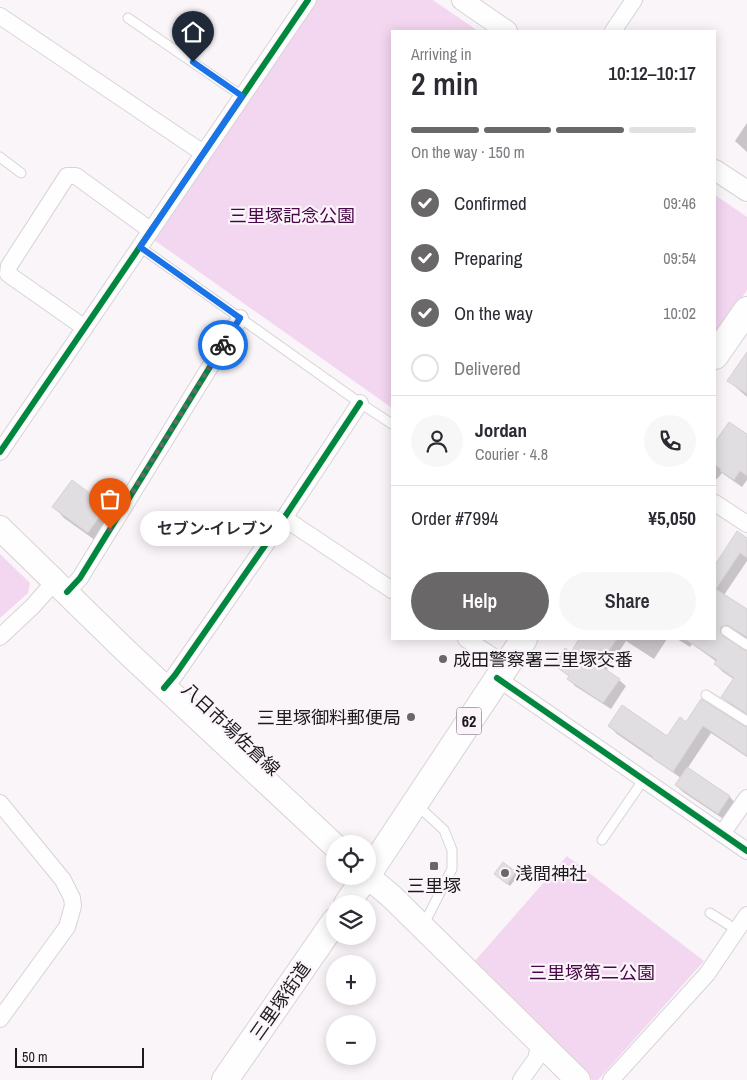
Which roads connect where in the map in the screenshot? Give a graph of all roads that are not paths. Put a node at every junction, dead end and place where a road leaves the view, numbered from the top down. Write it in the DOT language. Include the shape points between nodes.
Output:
graph roads {
  1 [pos="308,0"];
  2 [pos="462,0"];
  3 [pos="634,0"];
  4 [pos="0,16"];
  5 [pos="128,18"];
  6 [pos="507,30"];
  7 [pos="614,30"];
  8 [pos="242,96"];
  9 [pos="202,153"];
  10 [pos="0,157"];
  11 [pos="716,171"];
  12 [pos="21,172"];
  13 [pos="747,191"];
  14 [pos="150,230"];
  15 [pos="140,247"];
  16 [pos="240,318"];
  17 [pos="745,319"];
  18 [pos="85,328"];
  19 [pos="716,355"];
  20 [pos="360,403"];
  21 [pos="391,423"];
  22 [pos="0,452"];
  23 [pos="716,503"];
  24 [pos="284,518"];
  25 [pos="747,524"];
  26 [pos="0,528"];
  27 [pos="61,587"];
  28 [pos="391,589"];
  29 [pos="726,631"];
  30 [pos="0,637"];
  31 [pos="467,640"];
  32 [pos="523,640"];
  33 [pos="747,645"];
  34 [pos="502,672"];
  35 [pos="164,688"];
  36 [pos="706,696"];
  37 [pos="747,721"];
  38 [pos="644,779"];
  39 [pos="747,798"];
  40 [pos="0,802"];
  41 [pos="414,803"];
  42 [pos="722,834"];
  43 [pos="326,838"];
  44 [pos="602,840"];
  45 [pos="747,851"];
  46 [pos="376,861"];
  47 [pos="376,883"];
  48 [pos="710,913"];
  49 [pos="747,915"];
  50 [pos="423,927"];
  51 [pos="737,930"];
  52 [pos="326,934"];
  53 [pos="0,1019"];
  54 [pos="540,1042"];
  55 [pos="225,1080"];
  56 [pos="521,1080"];
  57 [pos="578,1080"];
  58 [pos="611,1080"];
  1 -- 8 [label="street"];
  2 -- 6 [label="street"];
  3 -- 7 [label="street"];
  4 -- 9 [label="street"];
  5 -- 8 [label="lane"];
  8 -- 9 [label="street"];
  9 -- 14 [label="street"];
  10 -- 12 [label="lane"];
  11 -- 13 [label="street"];
  14 -- 15 [label="street"];
  14 -- 18 [label="street" via="76,176 67,176 9,266 8,274"];
  15 -- 16 [label="lane"];
  15 -- 18 [label="street"];
  16 -- 20 [label="lane"];
  16 -- 27 [label="street" via="80,578"];
  17 -- 19 [label="main road"];
  18 -- 22 [label="street"];
  20 -- 21 [label="lane"];
  20 -- 24 [label="street"];
  23 -- 25 [label="street"];
  24 -- 28 [label="street"];
  24 -- 35 [label="street"];
  26 -- 27 [label="main road, 八日市場佐倉線"];
  27 -- 30 [label="street" via="33,606"];
  27 -- 35 [label="main road, 八日市場佐倉線"];
  29 -- 33 [label="lane"];
  31 -- 34 [label="street"];
  32 -- 34 [label="main road, 62"];
  34 -- 38 [label="street"];
  34 -- 41 [label="main road, 62"];
  35 -- 43 [label="main road, 八日市場佐倉線"];
  36 -- 37 [label="lane"];
  38 -- 42 [label="street"];
  38 -- 44 [label="lane"];
  39 -- 42 [label="street"];
  40 -- 53 [label="street" via="63,880 73,906 67,926"];
  41 -- 46 [label="main road, 62"];
  41 -- 50 [label="lane" via="444,830 452,850 452,869"];
  42 -- 45 [label="street"];
  47 -- 50 [label="main road"];
  48 -- 51 [label="lane"];
  49 -- 51 [label="street"];
  50 -- 54 [label="main road"];
  51 -- 58 [label="street" via="707,974"];
  52 -- 55 [label="main road, 三里塚街道"];
  54 -- 56 [label="street" via="536,1059"];
  54 -- 57 [label="main road"];
}
